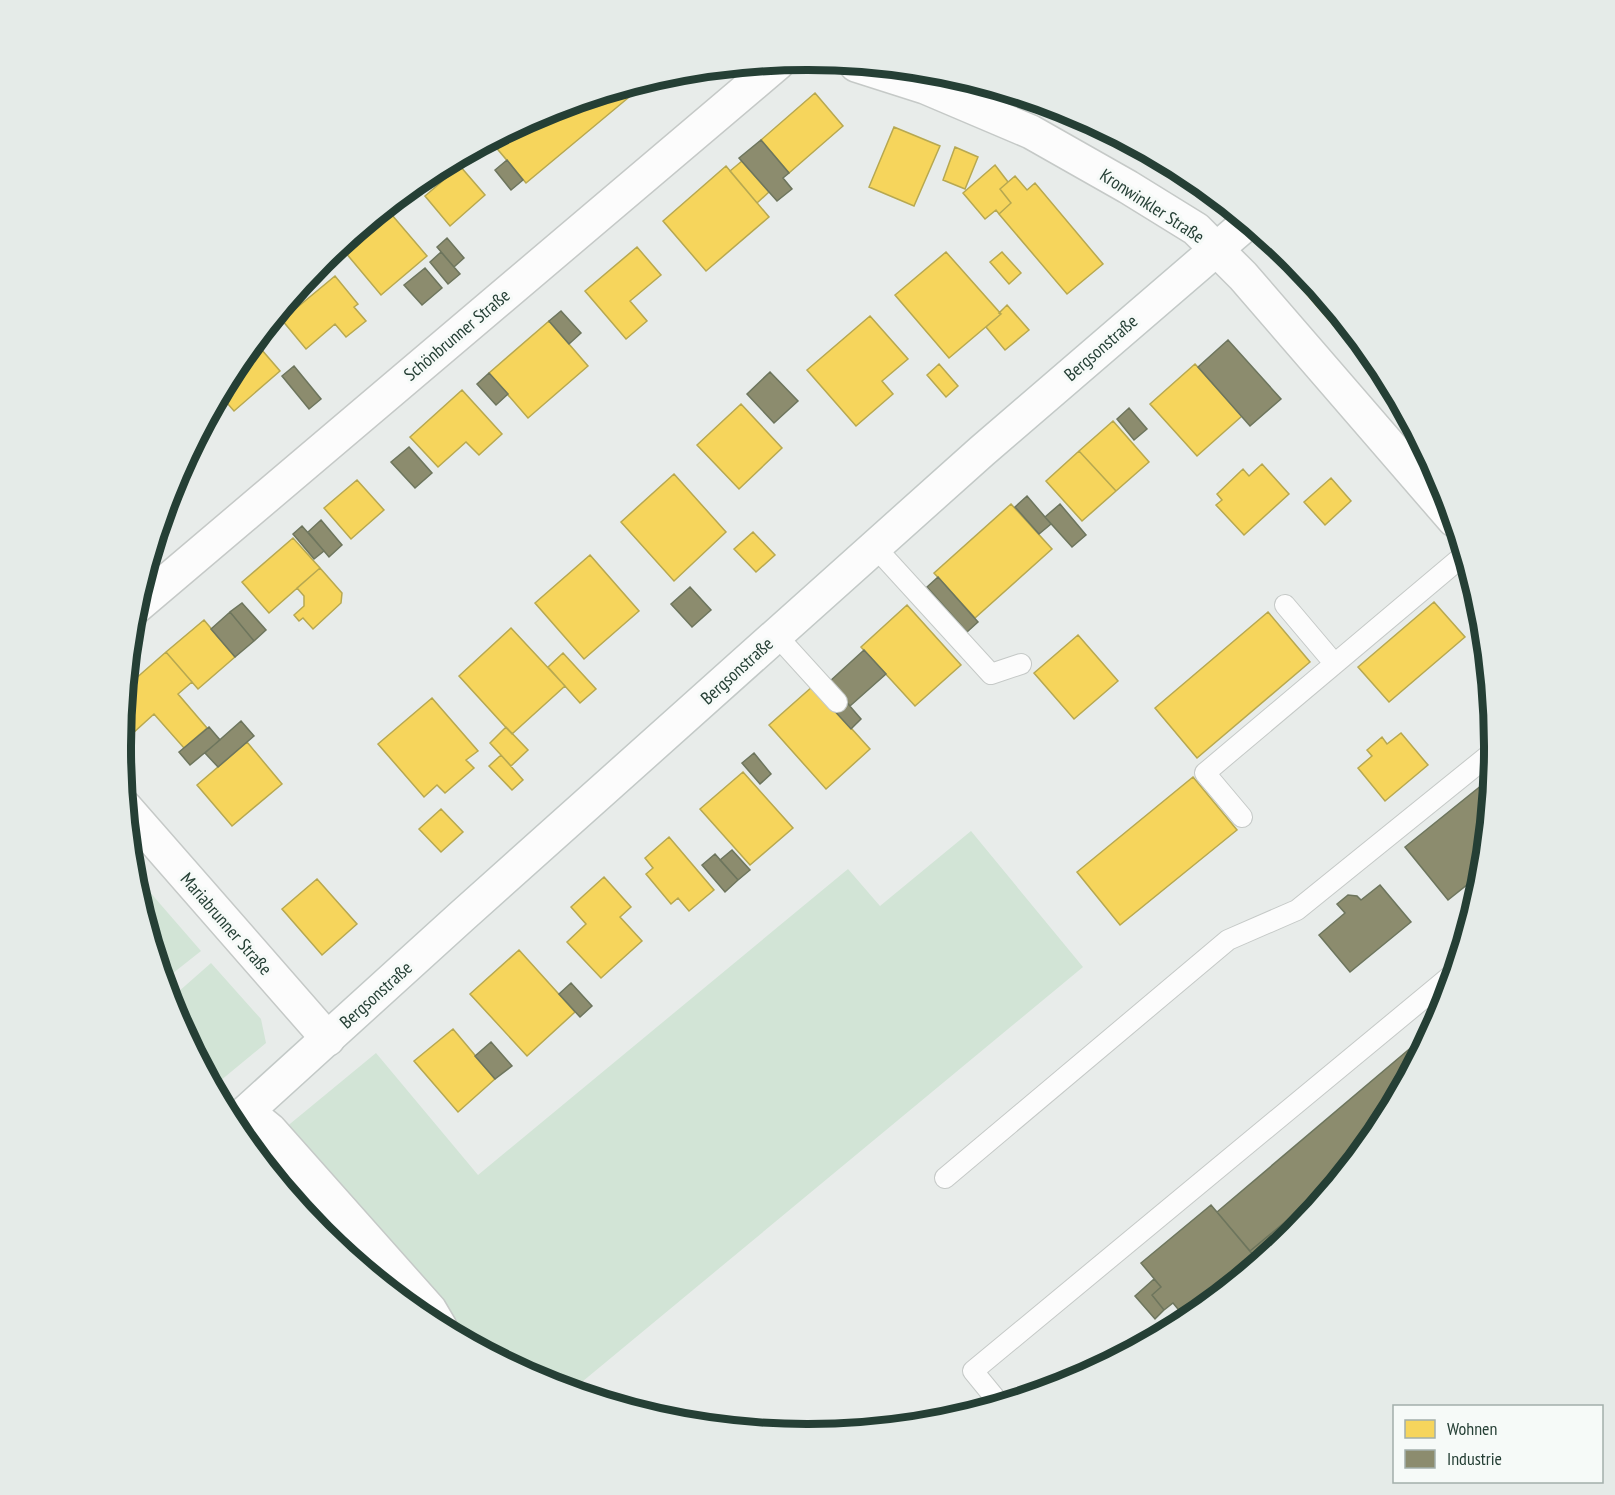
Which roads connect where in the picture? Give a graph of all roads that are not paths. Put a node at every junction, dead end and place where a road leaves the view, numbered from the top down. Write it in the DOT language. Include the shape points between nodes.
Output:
graph roads {
  1 [pos="768,72"];
  2 [pos="889,75"];
  3 [pos="1242,229"];
  4 [pos="1217,250"];
  5 [pos="1438,502"];
  6 [pos="875,548"];
  7 [pos="1458,560"];
  8 [pos="148,597"];
  9 [pos="1285,605"];
  10 [pos="777,636"];
  11 [pos="1334,663"];
  12 [pos="1021,664"];
  13 [pos="837,702"];
  14 [pos="1484,759"];
  15 [pos="1242,817"];
  16 [pos="134,818"];
  17 [pos="1443,981"];
  18 [pos="328,1039"];
  19 [pos="241,1118"];
  20 [pos="945,1178"];
  21 [pos="428,1308"];
  22 [pos="995,1398"];
  1 -- 8 [label="street, Schönbrunner Straße"];
  2 -- 4 [label="street, Kronwinkler Straße" via="1031,132 1196,230"];
  3 -- 4 [label="street, Bergsonstraße"];
  4 -- 5 [label="street, Kronwinkler Straße"];
  4 -- 6 [label="street, Bergsonstraße"];
  6 -- 10 [label="street, Bergsonstraße"];
  6 -- 12 [label="lane" via="991,674"];
  7 -- 11 [label="lane"];
  9 -- 11 [label="lane"];
  10 -- 13 [label="lane"];
  10 -- 18 [label="street, Bergsonstraße"];
  11 -- 15 [label="lane" via="1205,773"];
  14 -- 20 [label="lane" via="1297,910 1228,940"];
  16 -- 18 [label="street, Mariabrunner Straße"];
  17 -- 22 [label="lane" via="973,1371"];
  18 -- 19 [label="street, Bergsonstraße"];
  19 -- 21 [label="street" via="270,1130"];
}
